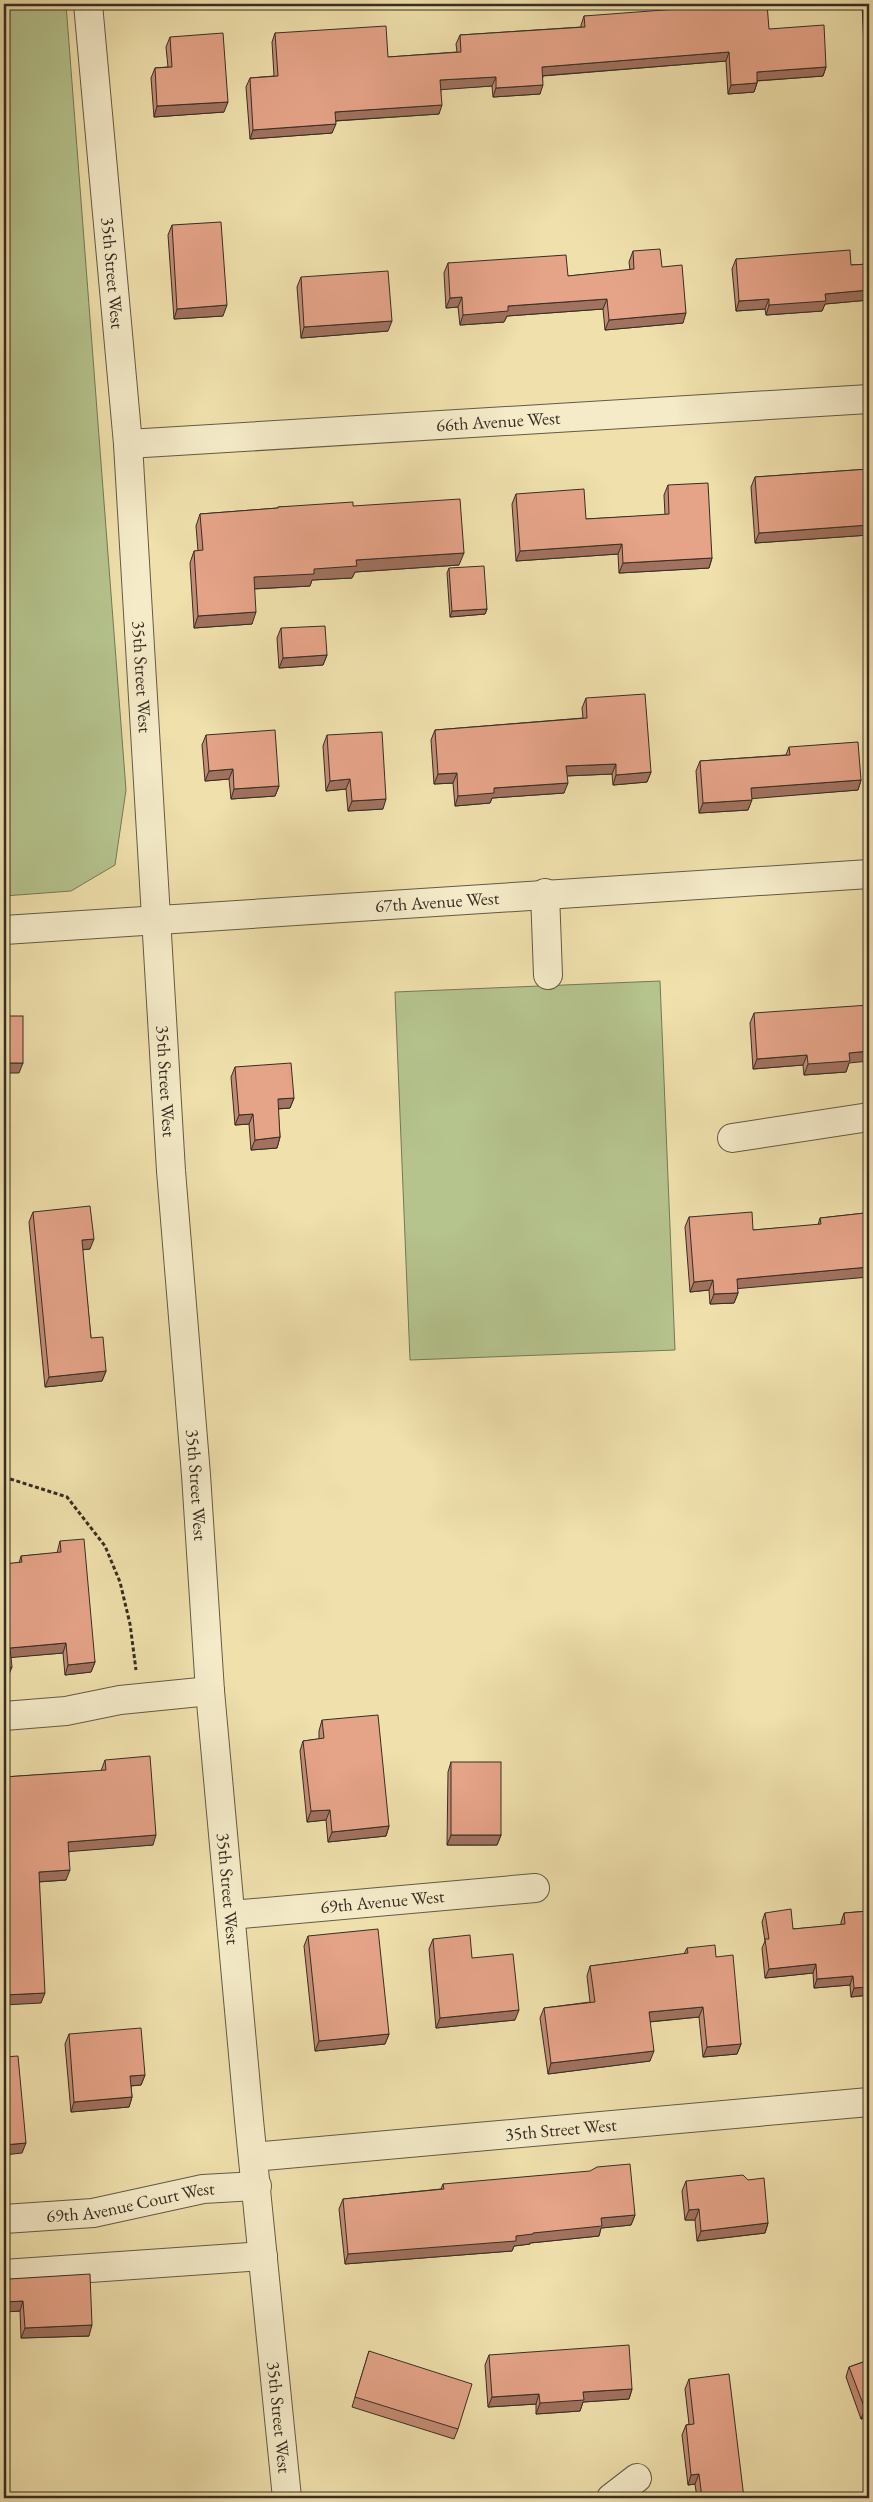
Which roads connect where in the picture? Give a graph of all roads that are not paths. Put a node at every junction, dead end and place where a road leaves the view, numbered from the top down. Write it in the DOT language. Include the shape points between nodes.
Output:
graph roads {
  1 [pos="88,4"];
  2 [pos="869,399"];
  3 [pos="128,444"];
  4 [pos="869,874"];
  5 [pos="545,894"];
  6 [pos="154,919"];
  7 [pos="4,930"];
  8 [pos="548,975"];
  9 [pos="869,1117"];
  10 [pos="732,1138"];
  11 [pos="210,1691"];
  12 [pos="4,1716"];
  13 [pos="534,1888"];
  14 [pos="231,1915"];
  15 [pos="869,2102"];
  16 [pos="253,2157"];
  17 [pos="257,2186"];
  18 [pos="4,2220"];
  19 [pos="262,2256"];
  20 [pos="4,2274"];
  21 [pos="637,2478"];
  22 [pos="287,2498"];
  23 [pos="610,2498"];
  1 -- 3 [label="street, 35th Street West"];
  2 -- 3 [label="street, 66th Avenue West"];
  3 -- 6 [label="street, 35th Street West"];
  4 -- 5 [label="street, 67th Avenue West"];
  5 -- 6 [label="street, 67th Avenue West"];
  5 -- 8 [label="street"];
  6 -- 7 [label="street, 67th Avenue West"];
  6 -- 11 [label="street, 35th Street West"];
  9 -- 10 [label="street"];
  11 -- 12 [label="street" via="139,1698 66,1711"];
  11 -- 14 [label="street, 35th Street West"];
  13 -- 14 [label="street, 69th Avenue West"];
  14 -- 16 [label="street, 35th Street West"];
  15 -- 16 [label="street, 35th Street West"];
  16 -- 17 [label="street, 35th Street West"];
  17 -- 18 [label="street, 69th Avenue Court West" via="203,2189 93,2213"];
  17 -- 19 [label="street, 35th Street West"];
  19 -- 20 [label="street"];
  19 -- 22 [label="street, 35th Street West"];
  21 -- 23 [label="street"];
}
